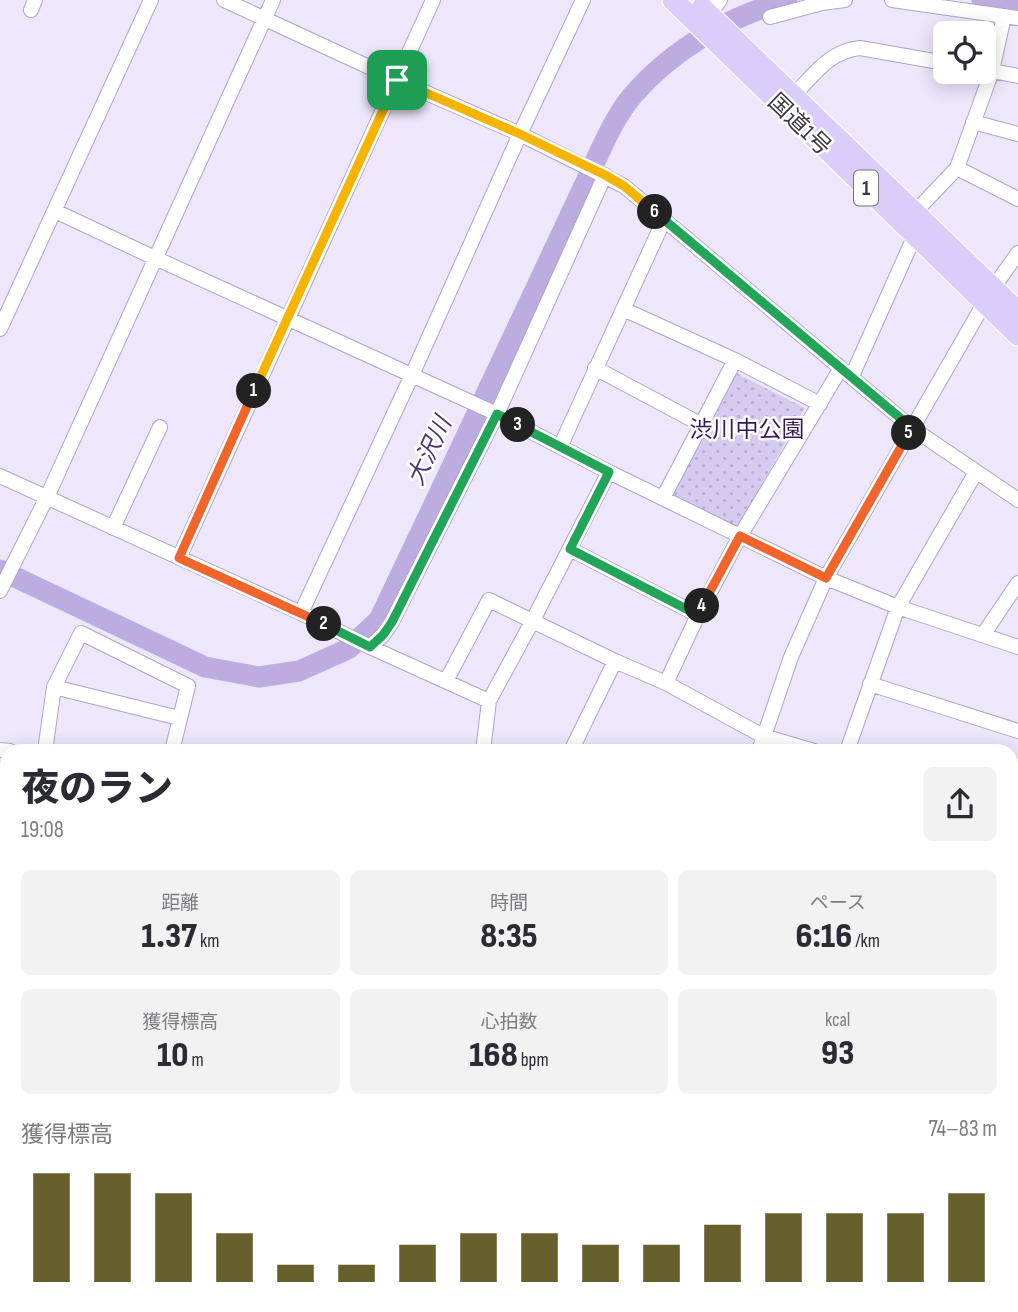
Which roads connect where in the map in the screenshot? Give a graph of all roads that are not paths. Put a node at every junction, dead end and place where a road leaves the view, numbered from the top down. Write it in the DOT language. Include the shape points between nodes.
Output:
graph roads {
  1 [pos="151,0"];
  2 [pos="224,0"];
  3 [pos="273,0"];
  4 [pos="433,0"];
  5 [pos="583,0"];
  6 [pos="673,0"];
  7 [pos="845,0"];
  8 [pos="892,0"];
  9 [pos="770,17"];
  10 [pos="1011,17"];
  11 [pos="264,19"];
  12 [pos="712,19"];
  13 [pos="996,52"];
  14 [pos="933,61"];
  15 [pos="996,72"];
  16 [pos="1018,76"];
  17 [pos="397,80"];
  18 [pos="984,84"];
  19 [pos="793,96"];
  20 [pos="974,122"];
  21 [pos="520,134"];
  22 [pos="1018,134"];
  23 [pos="957,168"];
  24 [pos="605,175"];
  25 [pos="1018,199"];
  26 [pos="55,211"];
  27 [pos="915,212"];
  28 [pos="664,220"];
  29 [pos="915,235"];
  30 [pos="1018,253"];
  31 [pos="155,258"];
  32 [pos="989,295"];
  33 [pos="623,309"];
  34 [pos="1018,312"];
  35 [pos="287,319"];
  36 [pos="0,329"];
  37 [pos="1018,335"];
  38 [pos="735,360"];
  39 [pos="595,368"];
  40 [pos="847,372"];
  41 [pos="412,375"];
  42 [pos="820,404"];
  43 [pos="497,414"];
  44 [pos="702,425"];
  45 [pos="160,427"];
  46 [pos="912,428"];
  47 [pos="560,447"];
  48 [pos="609,472"];
  49 [pos="976,472"];
  50 [pos="0,476"];
  51 [pos="47,497"];
  52 [pos="663,498"];
  53 [pos="1018,500"];
  54 [pos="113,528"];
  55 [pos="740,536"];
  56 [pos="570,549"];
  57 [pos="179,558"];
  58 [pos="826,578"];
  59 [pos="1018,583"];
  60 [pos="1,590"];
  61 [pos="898,607"];
  62 [pos="301,613"];
  63 [pos="698,615"];
  64 [pos="533,620"];
  65 [pos="983,635"];
  66 [pos="370,647"];
  67 [pos="1018,647"];
  68 [pos="615,661"];
  69 [pos="446,681"];
  70 [pos="666,683"];
  71 [pos="870,684"];
  72 [pos="54,687"];
  73 [pos="489,701"];
  74 [pos="179,718"];
  75 [pos="1018,730"];
  76 [pos="763,736"];
  77 [pos="46,744"];
  78 [pos="173,744"];
  79 [pos="484,744"];
  80 [pos="574,744"];
  81 [pos="761,744"];
  82 [pos="790,744"];
  83 [pos="849,744"];
  1 -- 26 [label="street"];
  2 -- 11 [label="street"];
  3 -- 11 [label="street"];
  4 -- 17 [label="street"];
  5 -- 21 [label="street"];
  6 -- 12 [label="highway, 国道1号 / 1"];
  7 -- 9 [label="street"];
  8 -- 10 [label="street"];
  10 -- 13 [label="street"];
  11 -- 17 [label="street"];
  11 -- 31 [label="street"];
  12 -- 19 [label="highway, 国道1号 / 1"];
  12 -- 29 [label="highway, 国道1号 / 1"];
  14 -- 19 [label="street" via="847,49 829,59"];
  15 -- 16 [label="street"];
  17 -- 21 [label="street"];
  17 -- 35 [label="street"];
  18 -- 20 [label="street"];
  19 -- 27 [label="highway, 国道1号 / 1"];
  20 -- 22 [label="street"];
  20 -- 23 [label="street"];
  21 -- 24 [label="street"];
  21 -- 41 [label="street"];
  23 -- 25 [label="street"];
  23 -- 27 [label="street"];
  24 -- 28 [label="street"];
  24 -- 43 [label="street"];
  26 -- 31 [label="street"];
  26 -- 36 [label="street"];
  27 -- 32 [label="highway, 国道1号 / 1"];
  28 -- 33 [label="street"];
  28 -- 40 [label="street"];
  29 -- 32 [label="highway, 国道1号 / 1"];
  29 -- 40 [label="street"];
  30 -- 32 [label="street"];
  31 -- 35 [label="street"];
  31 -- 51 [label="street"];
  32 -- 34 [label="highway, 国道1号 / 1"];
  32 -- 37 [label="highway, 国道1号 / 1"];
  32 -- 46 [label="street"];
  33 -- 38 [label="street"];
  33 -- 39 [label="street"];
  35 -- 41 [label="street"];
  35 -- 57 [label="street"];
  38 -- 42 [label="street"];
  38 -- 44 [label="street"];
  39 -- 44 [label="street"];
  39 -- 47 [label="street"];
  40 -- 42 [label="street"];
  40 -- 46 [label="street"];
  41 -- 43 [label="street"];
  41 -- 62 [label="street"];
  42 -- 55 [label="street"];
  43 -- 47 [label="street"];
  43 -- 66 [label="street" via="392,622"];
  44 -- 52 [label="street"];
  45 -- 54 [label="street"];
  46 -- 49 [label="street"];
  46 -- 58 [label="street"];
  47 -- 48 [label="street"];
  48 -- 52 [label="street"];
  48 -- 56 [label="street"];
  49 -- 53 [label="street"];
  49 -- 61 [label="street"];
  50 -- 51 [label="street"];
  51 -- 54 [label="street"];
  51 -- 60 [label="street"];
  52 -- 55 [label="street"];
  54 -- 57 [label="street"];
  55 -- 58 [label="street"];
  55 -- 63 [label="street"];
  56 -- 63 [label="street"];
  56 -- 64 [label="street"];
  57 -- 62 [label="street"];
  58 -- 61 [label="street"];
  58 -- 76 [label="street"];
  59 -- 65 [label="street"];
  61 -- 65 [label="street"];
  61 -- 71 [label="street"];
  62 -- 66 [label="street"];
  63 -- 70 [label="street"];
  64 -- 68 [label="street"];
  64 -- 69 [label="street" via="489,600"];
  64 -- 73 [label="street"];
  65 -- 67 [label="street"];
  66 -- 69 [label="street"];
  68 -- 70 [label="street"];
  68 -- 80 [label="street"];
  69 -- 73 [label="street"];
  70 -- 76 [label="street"];
  71 -- 75 [label="street"];
  71 -- 83 [label="street"];
  72 -- 74 [label="street"];
  72 -- 74 [label="street" via="80,633 188,685"];
  72 -- 77 [label="street"];
  73 -- 79 [label="street"];
  74 -- 78 [label="street"];
  76 -- 81 [label="street"];
  76 -- 82 [label="street"];
}
